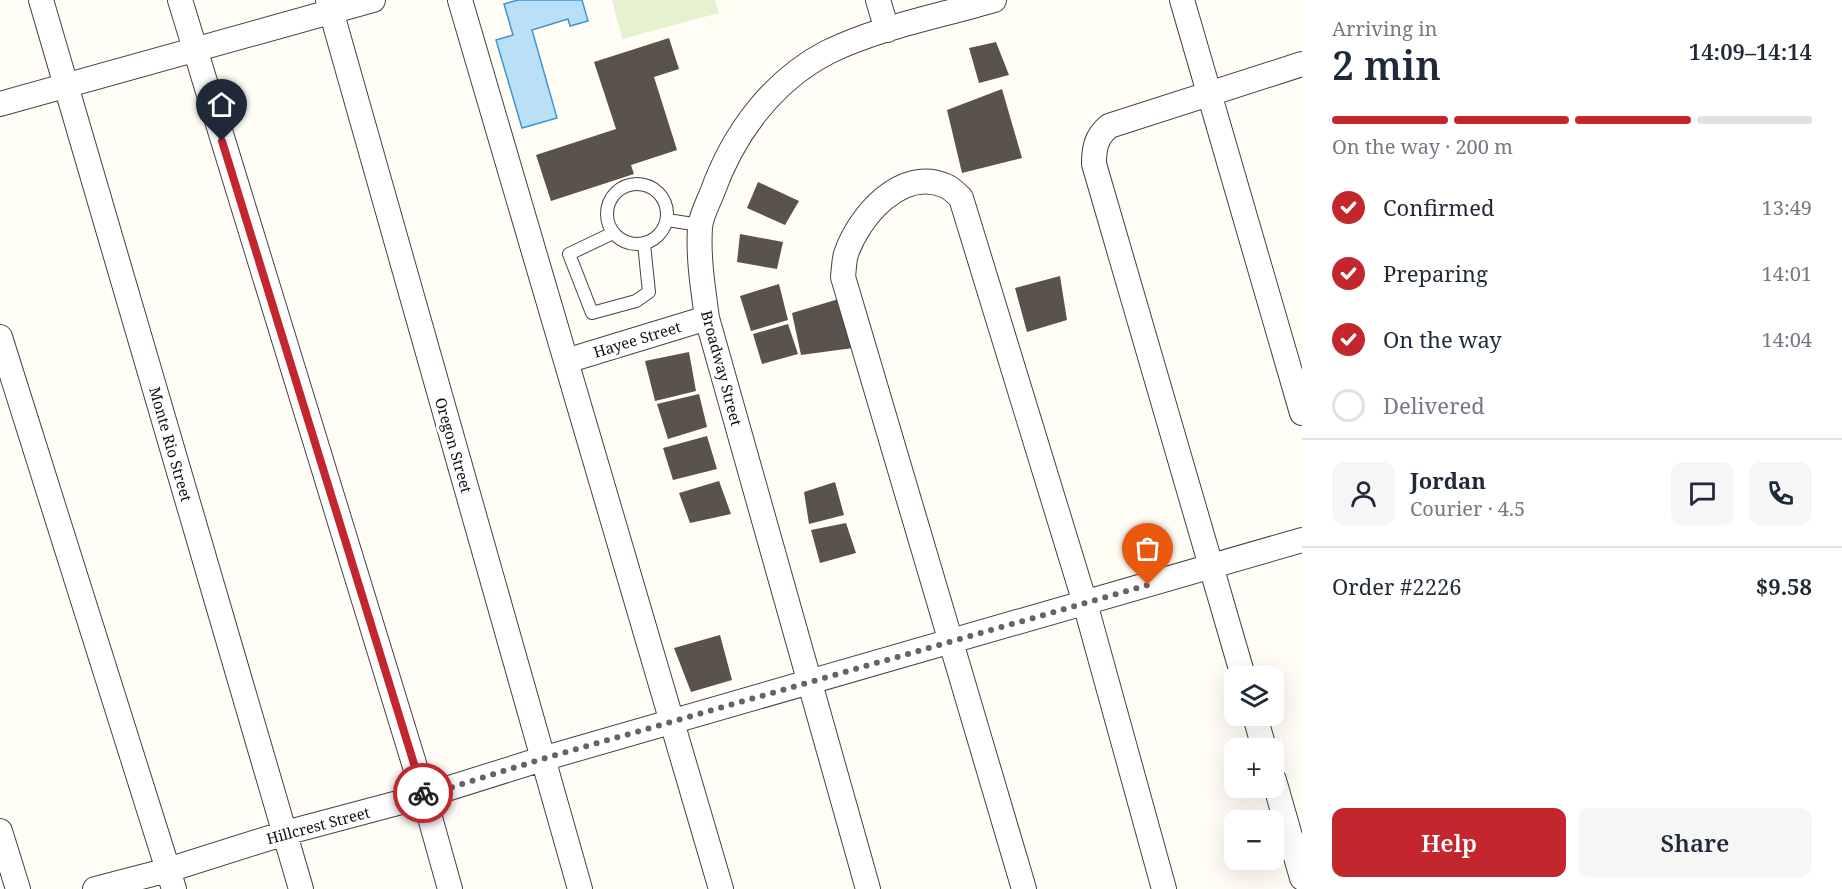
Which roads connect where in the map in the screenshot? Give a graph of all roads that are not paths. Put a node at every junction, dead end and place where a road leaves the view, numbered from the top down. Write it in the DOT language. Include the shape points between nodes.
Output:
graph roads {
  1 [pos="41,0"];
  2 [pos="180,0"];
  3 [pos="373,0"];
  4 [pos="460,0"];
  5 [pos="878,0"];
  6 [pos="994,0"];
  7 [pos="1182,0"];
  8 [pos="330,6"];
  9 [pos="887,30"];
  10 [pos="194,51"];
  11 [pos="1302,64"];
  12 [pos="66,86"];
  13 [pos="1211,93"];
  14 [pos="0,104"];
  15 [pos="667,220"];
  16 [pos="700,225"];
  17 [pos="613,233"];
  18 [pos="644,244"];
  19 [pos="707,318"];
  20 [pos="0,337"];
  21 [pos="566,361"];
  22 [pos="1302,414"];
  23 [pos="1302,540"];
  24 [pos="1212,566"];
  25 [pos="1085,603"];
  26 [pos="952,641"];
  27 [pos="1241,666"];
  28 [pos="810,682"];
  29 [pos="672,721"];
  30 [pos="542,759"];
  31 [pos="424,796"];
  32 [pos="1279,798"];
  33 [pos="0,831"];
  34 [pos="285,833"];
  35 [pos="1302,878"];
  36 [pos="171,879"];
  37 [pos="18,889"];
  38 [pos="95,889"];
  39 [pos="301,889"];
  40 [pos="450,889"];
  41 [pos="580,889"];
  42 [pos="721,889"];
  43 [pos="868,889"];
  44 [pos="1024,889"];
  45 [pos="1164,889"];
  1 -- 12 [label="street, Monte Rio Street"];
  2 -- 10 [label="street"];
  3 -- 8 [label="street"];
  4 -- 21 [label="street"];
  5 -- 9 [label="street"];
  6 -- 9 [label="street, Broadway Street"];
  7 -- 13 [label="street"];
  8 -- 10 [label="street"];
  8 -- 30 [label="street, Oregon Street"];
  9 -- 16 [label="street, Broadway Street" via="828,52 779,85 741,131"];
  10 -- 12 [label="street"];
  10 -- 31 [label="street"];
  11 -- 13 [label="street"];
  12 -- 14 [label="street"];
  12 -- 34 [label="street, Monte Rio Street"];
  13 -- 22 [label="street"];
  13 -- 24 [label="street" via="1109,126 1097,140 1094,164"];
  15 -- 16 [label="lane"];
  15 -- 17 [label="lane" via="664,200 658,192 630,184 620,188 608,204 608,224"];
  15 -- 18 [label="lane" via="659,235"];
  16 -- 19 [label="street, Broadway Street" via="700,270"];
  17 -- 18 [label="lane" via="627,243"];
  17 -- 18 [label="lane" via="569,254 592,313 636,301 649,292"];
  19 -- 21 [label="street, Hayee Street"];
  19 -- 28 [label="street, Broadway Street"];
  20 -- 36 [label="street"];
  21 -- 29 [label="street"];
  23 -- 24 [label="street, Hillcrest Street"];
  24 -- 25 [label="street, Hillcrest Street"];
  24 -- 27 [label="street"];
  25 -- 26 [label="street, Hillcrest Street"];
  25 -- 26 [label="street" via="961,198 946,186 921,182 899,188 867,214 846,254 843,276"];
  25 -- 45 [label="street"];
  26 -- 28 [label="street, Hillcrest Street"];
  26 -- 44 [label="street"];
  28 -- 29 [label="street, Hillcrest Street"];
  28 -- 43 [label="street, Broadway Street"];
  29 -- 30 [label="street, Hillcrest Street"];
  29 -- 42 [label="street"];
  30 -- 31 [label="street, Hillcrest Street"];
  30 -- 41 [label="street, Oregon Street"];
  31 -- 34 [label="street, Hillcrest Street"];
  31 -- 40 [label="street"];
  32 -- 35 [label="street"];
  33 -- 37 [label="street"];
  34 -- 36 [label="street, Hillcrest Street"];
  34 -- 39 [label="street, Monte Rio Street"];
  36 -- 38 [label="street, Hillcrest Street"];
}
